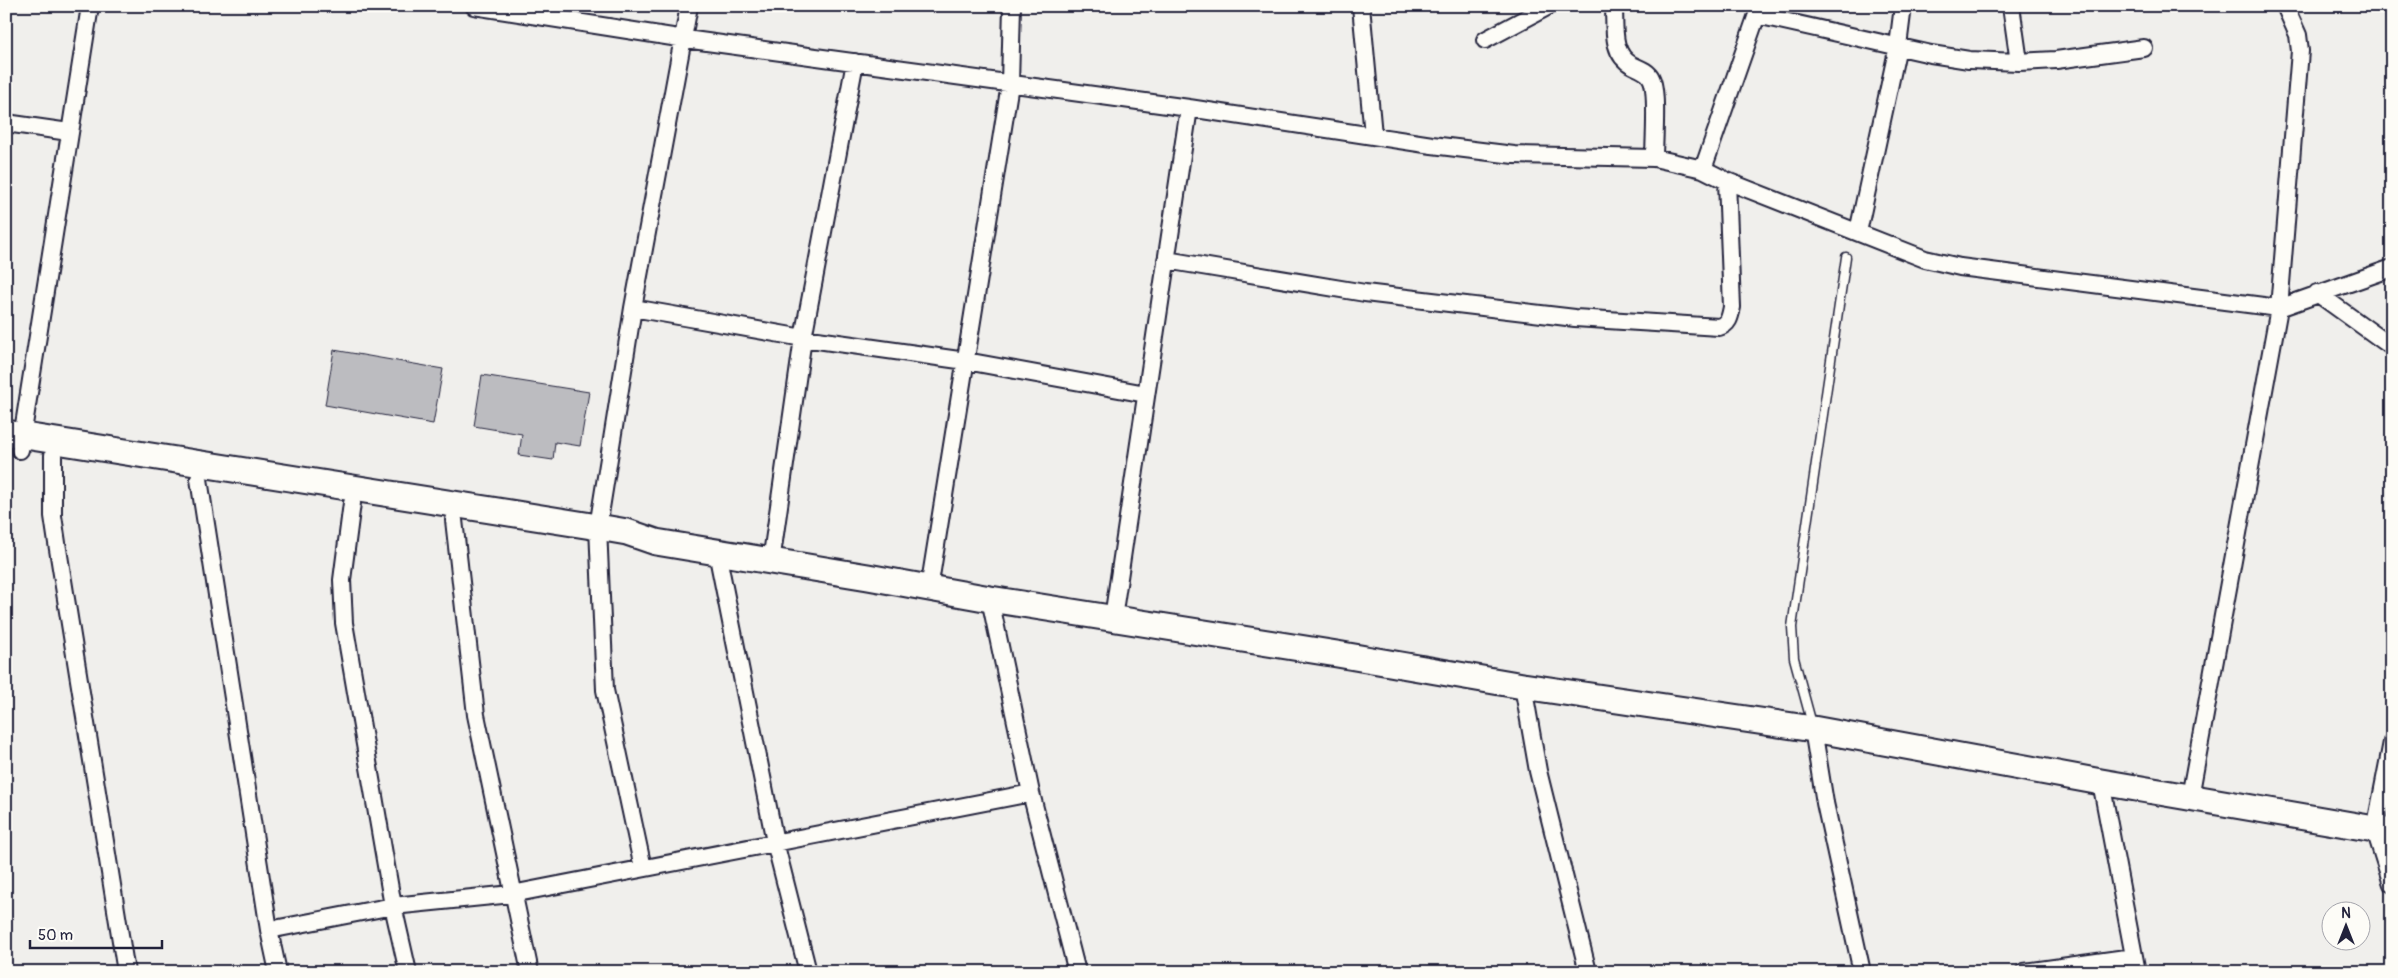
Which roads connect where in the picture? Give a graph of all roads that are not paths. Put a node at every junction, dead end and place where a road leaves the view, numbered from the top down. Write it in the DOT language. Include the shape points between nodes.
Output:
graph roads {
  1 [pos="90,6"];
  2 [pos="474,6"];
  3 [pos="689,6"];
  4 [pos="1012,6"];
  5 [pos="1361,6"];
  6 [pos="1549,6"];
  7 [pos="1614,6"];
  8 [pos="1903,6"];
  9 [pos="2011,6"];
  10 [pos="2285,6"];
  11 [pos="1759,11"];
  12 [pos="1524,12"];
  13 [pos="684,39"];
  14 [pos="1485,40"];
  15 [pos="1898,46"];
  16 [pos="2144,48"];
  17 [pos="855,62"];
  18 [pos="2019,62"];
  19 [pos="1010,84"];
  20 [pos="1189,108"];
  21 [pos="6,123"];
  22 [pos="69,132"];
  23 [pos="1373,135"];
  24 [pos="1654,158"];
  25 [pos="1704,169"];
  26 [pos="1727,181"];
  27 [pos="1858,232"];
  28 [pos="1846,257"];
  29 [pos="1166,260"];
  30 [pos="2392,268"];
  31 [pos="2317,293"];
  32 [pos="633,308"];
  33 [pos="2279,308"];
  34 [pos="803,338"];
  35 [pos="2392,347"];
  36 [pos="966,361"];
  37 [pos="1146,394"];
  38 [pos="14,442"];
  39 [pos="53,455"];
  40 [pos="199,480"];
  41 [pos="352,503"];
  42 [pos="454,520"];
  43 [pos="598,536"];
  44 [pos="717,552"];
  45 [pos="771,562"];
  46 [pos="930,589"];
  47 [pos="990,600"];
  48 [pos="1113,618"];
  49 [pos="1523,686"];
  50 [pos="1813,729"];
  51 [pos="2392,742"];
  52 [pos="2101,782"];
  53 [pos="1031,793"];
  54 [pos="2190,797"];
  55 [pos="2384,831"];
  56 [pos="775,842"];
  57 [pos="643,868"];
  58 [pos="2392,884"];
  59 [pos="512,894"];
  60 [pos="393,906"];
  61 [pos="269,930"];
  62 [pos="2135,964"];
  63 [pos="126,972"];
  64 [pos="278,972"];
  65 [pos="408,972"];
  66 [pos="530,972"];
  67 [pos="808,972"];
  68 [pos="1078,972"];
  69 [pos="1588,972"];
  70 [pos="1862,972"];
  71 [pos="2024,972"];
  1 -- 22 [label="street"];
  2 -- 13 [label="street"];
  3 -- 13 [label="street"];
  4 -- 19 [label="street"];
  5 -- 23 [label="street"];
  6 -- 12 [label="street"];
  7 -- 24 [label="street" via="1616,48 1620,56 1648,74 1654,85"];
  8 -- 15 [label="street"];
  9 -- 18 [label="street"];
  10 -- 33 [label="street" via="2298,35 2300,51"];
  11 -- 15 [label="street"];
  11 -- 25 [label="street"];
  12 -- 14 [label="street"];
  13 -- 17 [label="street"];
  13 -- 32 [label="street"];
  15 -- 18 [label="street" via="1969,60"];
  15 -- 27 [label="street"];
  16 -- 18 [label="street"];
  17 -- 19 [label="street"];
  17 -- 34 [label="street"];
  19 -- 20 [label="street"];
  19 -- 36 [label="street"];
  20 -- 23 [label="street"];
  20 -- 29 [label="street"];
  21 -- 22 [label="street"];
  22 -- 38 [label="street"];
  23 -- 24 [label="street" via="1514,155"];
  24 -- 25 [label="street"];
  25 -- 26 [label="street"];
  26 -- 27 [label="street"];
  26 -- 29 [label="street" via="1732,307 1725,326 1719,327 1574,318 1365,293"];
  27 -- 33 [label="street" via="1925,259 1960,267"];
  28 -- 50 [label="lane" via="1792,627 1794,658"];
  29 -- 37 [label="street"];
  30 -- 31 [label="street"];
  31 -- 33 [label="street"];
  31 -- 35 [label="street"];
  32 -- 34 [label="street"];
  32 -- 43 [label="street"];
  33 -- 54 [label="street"];
  34 -- 36 [label="street"];
  34 -- 45 [label="street"];
  36 -- 37 [label="street"];
  36 -- 46 [label="street"];
  37 -- 48 [label="street"];
  38 -- 39 [label="main road"];
  38 -- 43 [label="main road"];
  39 -- 40 [label="main road"];
  39 -- 63 [label="street" via="53,516 58,552"];
  40 -- 41 [label="main road"];
  40 -- 61 [label="street"];
  41 -- 42 [label="main road"];
  41 -- 60 [label="street" via="341,600"];
  42 -- 43 [label="main road"];
  42 -- 59 [label="street" via="476,715"];
  43 -- 44 [label="main road" via="625,547 656,542"];
  43 -- 57 [label="street" via="604,690"];
  44 -- 45 [label="main road"];
  44 -- 56 [label="street"];
  45 -- 46 [label="main road"];
  46 -- 47 [label="main road"];
  47 -- 48 [label="main road"];
  47 -- 53 [label="street"];
  48 -- 49 [label="main road"];
  49 -- 50 [label="main road"];
  49 -- 69 [label="street" via="1538,771"];
  50 -- 52 [label="main road"];
  50 -- 70 [label="street" via="1827,812"];
  51 -- 55 [label="street"];
  52 -- 54 [label="main road"];
  52 -- 62 [label="street"];
  53 -- 56 [label="street"];
  53 -- 68 [label="street"];
  54 -- 55 [label="main road"];
  55 -- 58 [label="street"];
  56 -- 57 [label="street"];
  56 -- 67 [label="street"];
  57 -- 59 [label="street"];
  59 -- 60 [label="street"];
  59 -- 66 [label="street"];
  60 -- 61 [label="street"];
  60 -- 65 [label="street"];
  61 -- 64 [label="street"];
  62 -- 71 [label="street"];
}
